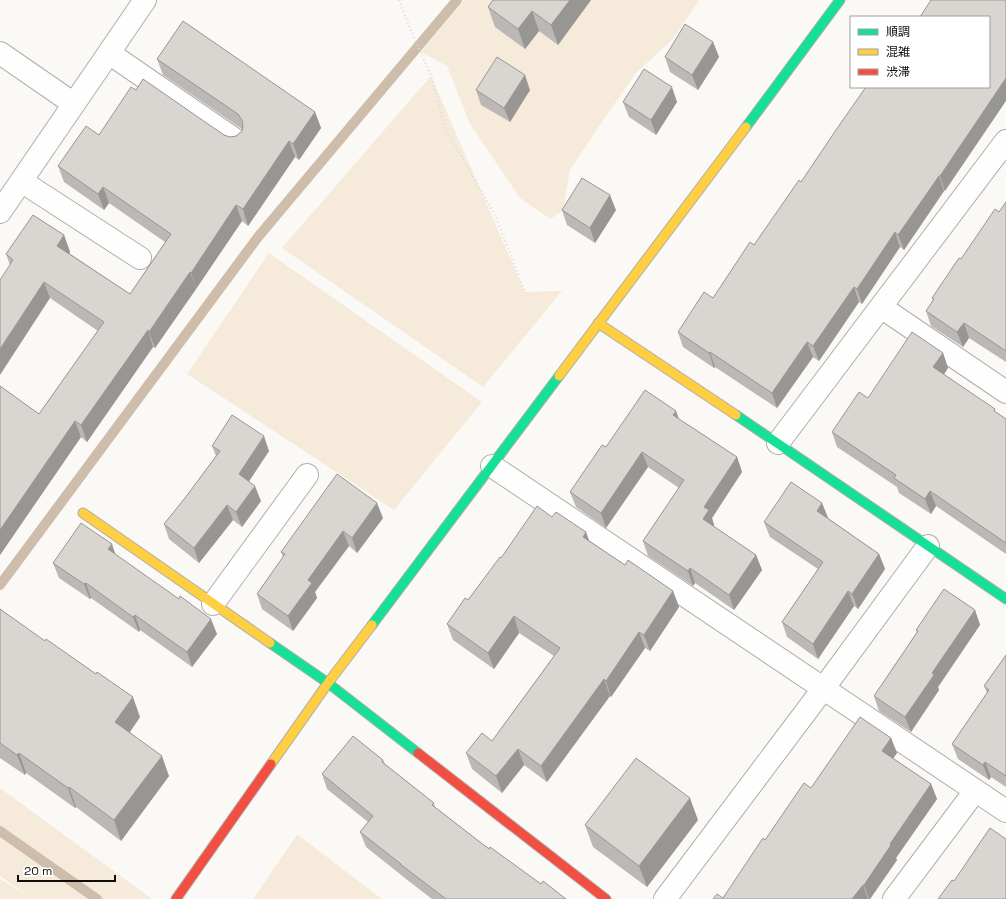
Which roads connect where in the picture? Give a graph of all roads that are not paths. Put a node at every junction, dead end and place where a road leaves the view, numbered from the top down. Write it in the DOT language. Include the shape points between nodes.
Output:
graph roads {
  1 [pos="145,0"];
  2 [pos="840,0"];
  3 [pos="0,53"];
  4 [pos="109,53"];
  5 [pos="74,104"];
  6 [pos="237,141"];
  7 [pos="1006,141"];
  8 [pos="21,181"];
  9 [pos="0,212"];
  10 [pos="140,258"];
  11 [pos="881,307"];
  12 [pos="598,323"];
  13 [pos="1006,392"];
  14 [pos="778,443"];
  15 [pos="492,466"];
  16 [pos="307,475"];
  17 [pos="83,513"];
  18 [pos="928,546"];
  19 [pos="1006,599"];
  20 [pos="214,604"];
  21 [pos="328,683"];
  22 [pos="823,689"];
  23 [pos="975,791"];
  24 [pos="1006,811"];
  25 [pos="176,899"];
  26 [pos="606,899"];
  27 [pos="665,899"];
  28 [pos="894,899"];
  1 -- 4 [label="street"];
  2 -- 12 [label="street"];
  3 -- 5 [label="street"];
  4 -- 5 [label="street"];
  4 -- 6 [label="street"];
  5 -- 8 [label="street"];
  7 -- 11 [label="street"];
  8 -- 9 [label="street"];
  8 -- 10 [label="street"];
  11 -- 13 [label="street"];
  11 -- 14 [label="street"];
  12 -- 14 [label="street"];
  12 -- 15 [label="street"];
  14 -- 18 [label="street"];
  15 -- 21 [label="street"];
  15 -- 22 [label="street"];
  16 -- 20 [label="street"];
  17 -- 20 [label="street"];
  18 -- 19 [label="street"];
  18 -- 22 [label="street"];
  20 -- 21 [label="street"];
  21 -- 25 [label="street"];
  21 -- 26 [label="street"];
  22 -- 23 [label="street"];
  22 -- 27 [label="street"];
  23 -- 24 [label="street"];
  23 -- 28 [label="street"];
}
